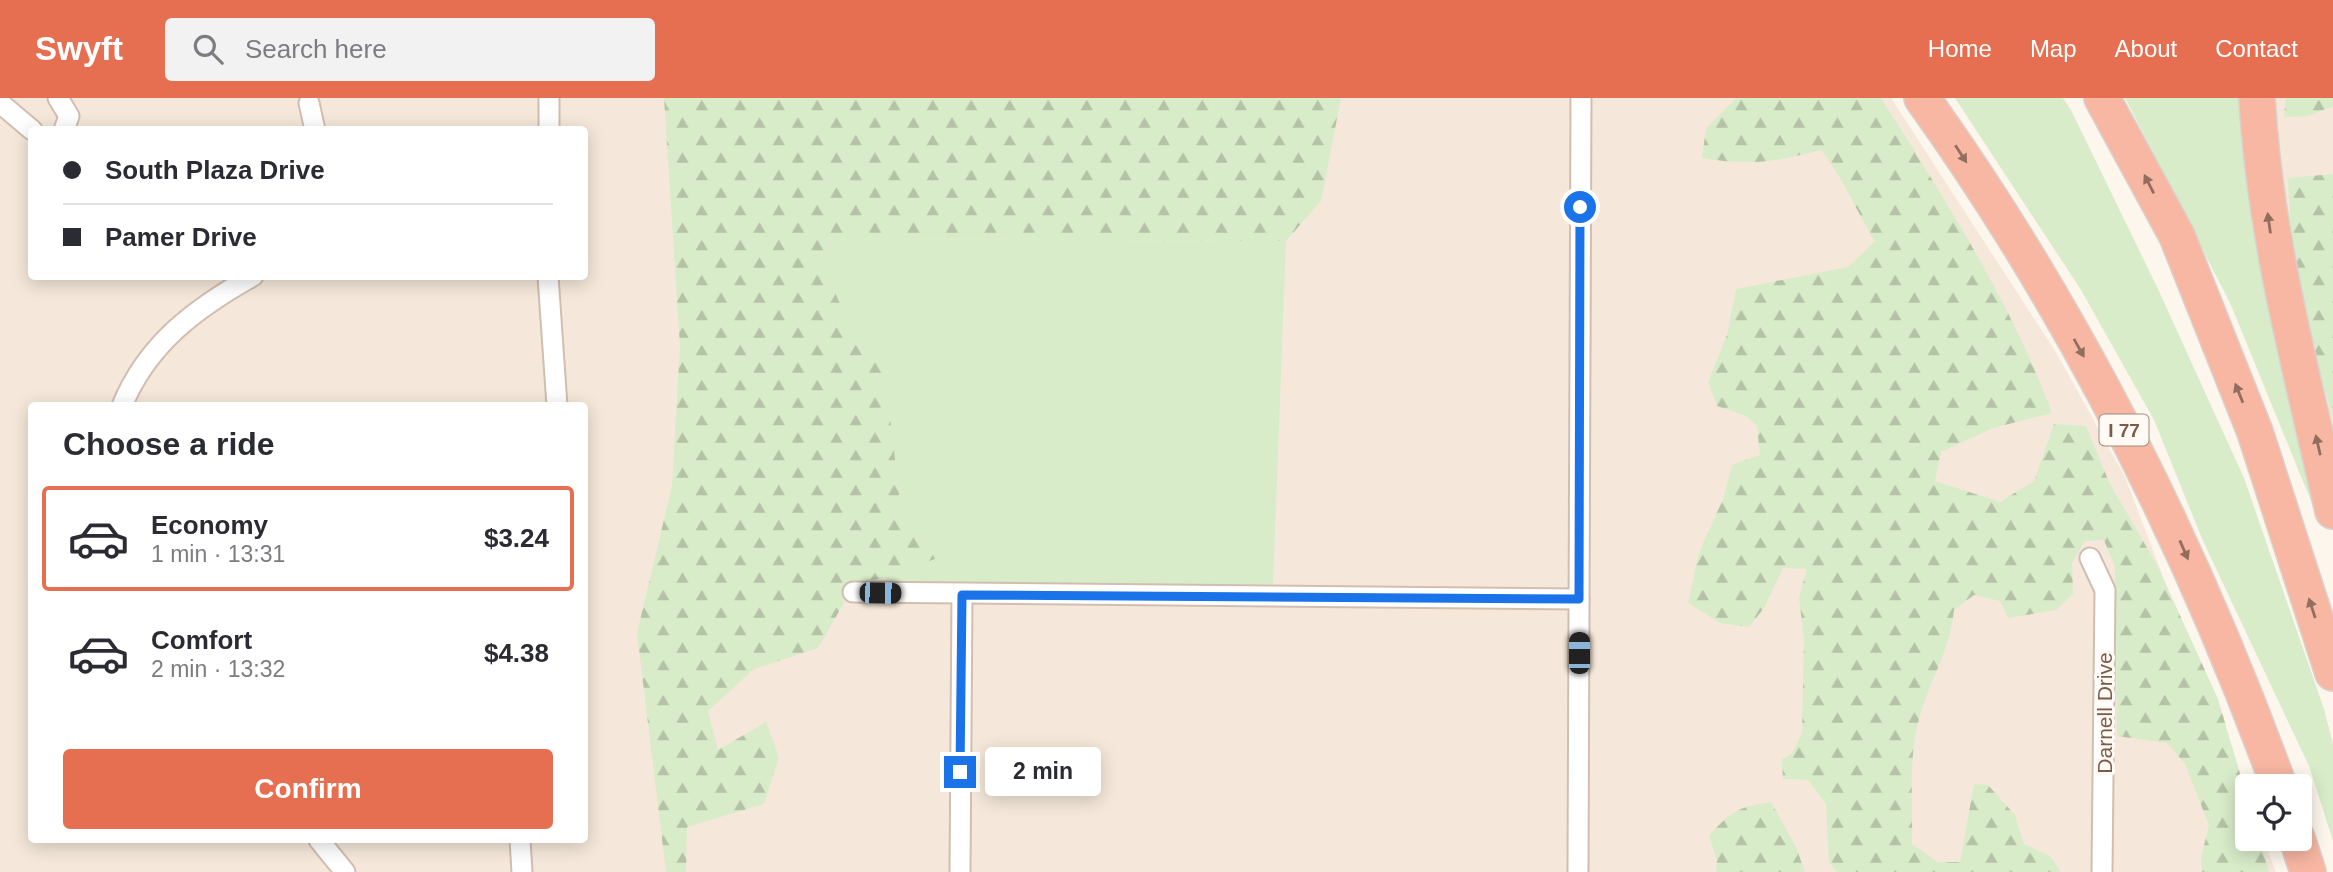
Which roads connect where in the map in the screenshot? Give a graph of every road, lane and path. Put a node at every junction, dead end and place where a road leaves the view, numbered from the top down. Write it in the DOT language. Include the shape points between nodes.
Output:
graph roads {
  1 [pos="58,98"];
  2 [pos="550,98"];
  3 [pos="1581,98"];
  4 [pos="1922,98"];
  5 [pos="2102,98"];
  6 [pos="2257,98"];
  7 [pos="0,103"];
  8 [pos="309,103"];
  9 [pos="65,126"];
  10 [pos="314,126"];
  11 [pos="549,126"];
  12 [pos="28,127"];
  13 [pos="246,280"];
  14 [pos="548,280"];
  15 [pos="124,402"];
  16 [pos="557,402"];
  17 [pos="2333,511"];
  18 [pos="2090,558"];
  19 [pos="853,593"];
  20 [pos="962,595"];
  21 [pos="1579,599"];
  22 [pos="2333,673"];
  23 [pos="2275,774"];
  24 [pos="321,843"];
  25 [pos="520,843"];
  26 [pos="2301,851"];
  27 [pos="345,872"];
  28 [pos="522,872"];
  29 [pos="960,872"];
  30 [pos="1577,872"];
  31 [pos="2102,872"];
  32 [pos="2308,872"];
  1 -- 9 [label="street" via="69,116"];
  2 -- 11 [label="street"];
  3 -- 21 [label="street"];
  4 -- 23 [label="highway, I 77, one-way" via="2027,258 2117,416 2227,647"];
  22 -- 5 [label="highway, one-way" via="2255,432 2176,236"];
  17 -- 6 [label="highway, one-way" via="2270,229"];
  7 -- 12 [label="street"];
  8 -- 10 [label="street"];
  13 -- 15 [label="street" via="181,323 138,372"];
  14 -- 16 [label="street"];
  18 -- 31 [label="street, Darnell Drive" via="2105,590"];
  19 -- 20 [label="street"];
  20 -- 21 [label="street"];
  20 -- 29 [label="street"];
  21 -- 30 [label="street"];
  24 -- 27 [label="street"];
  25 -- 28 [label="street"];
  26 -- 32 [label="highway"];
}
